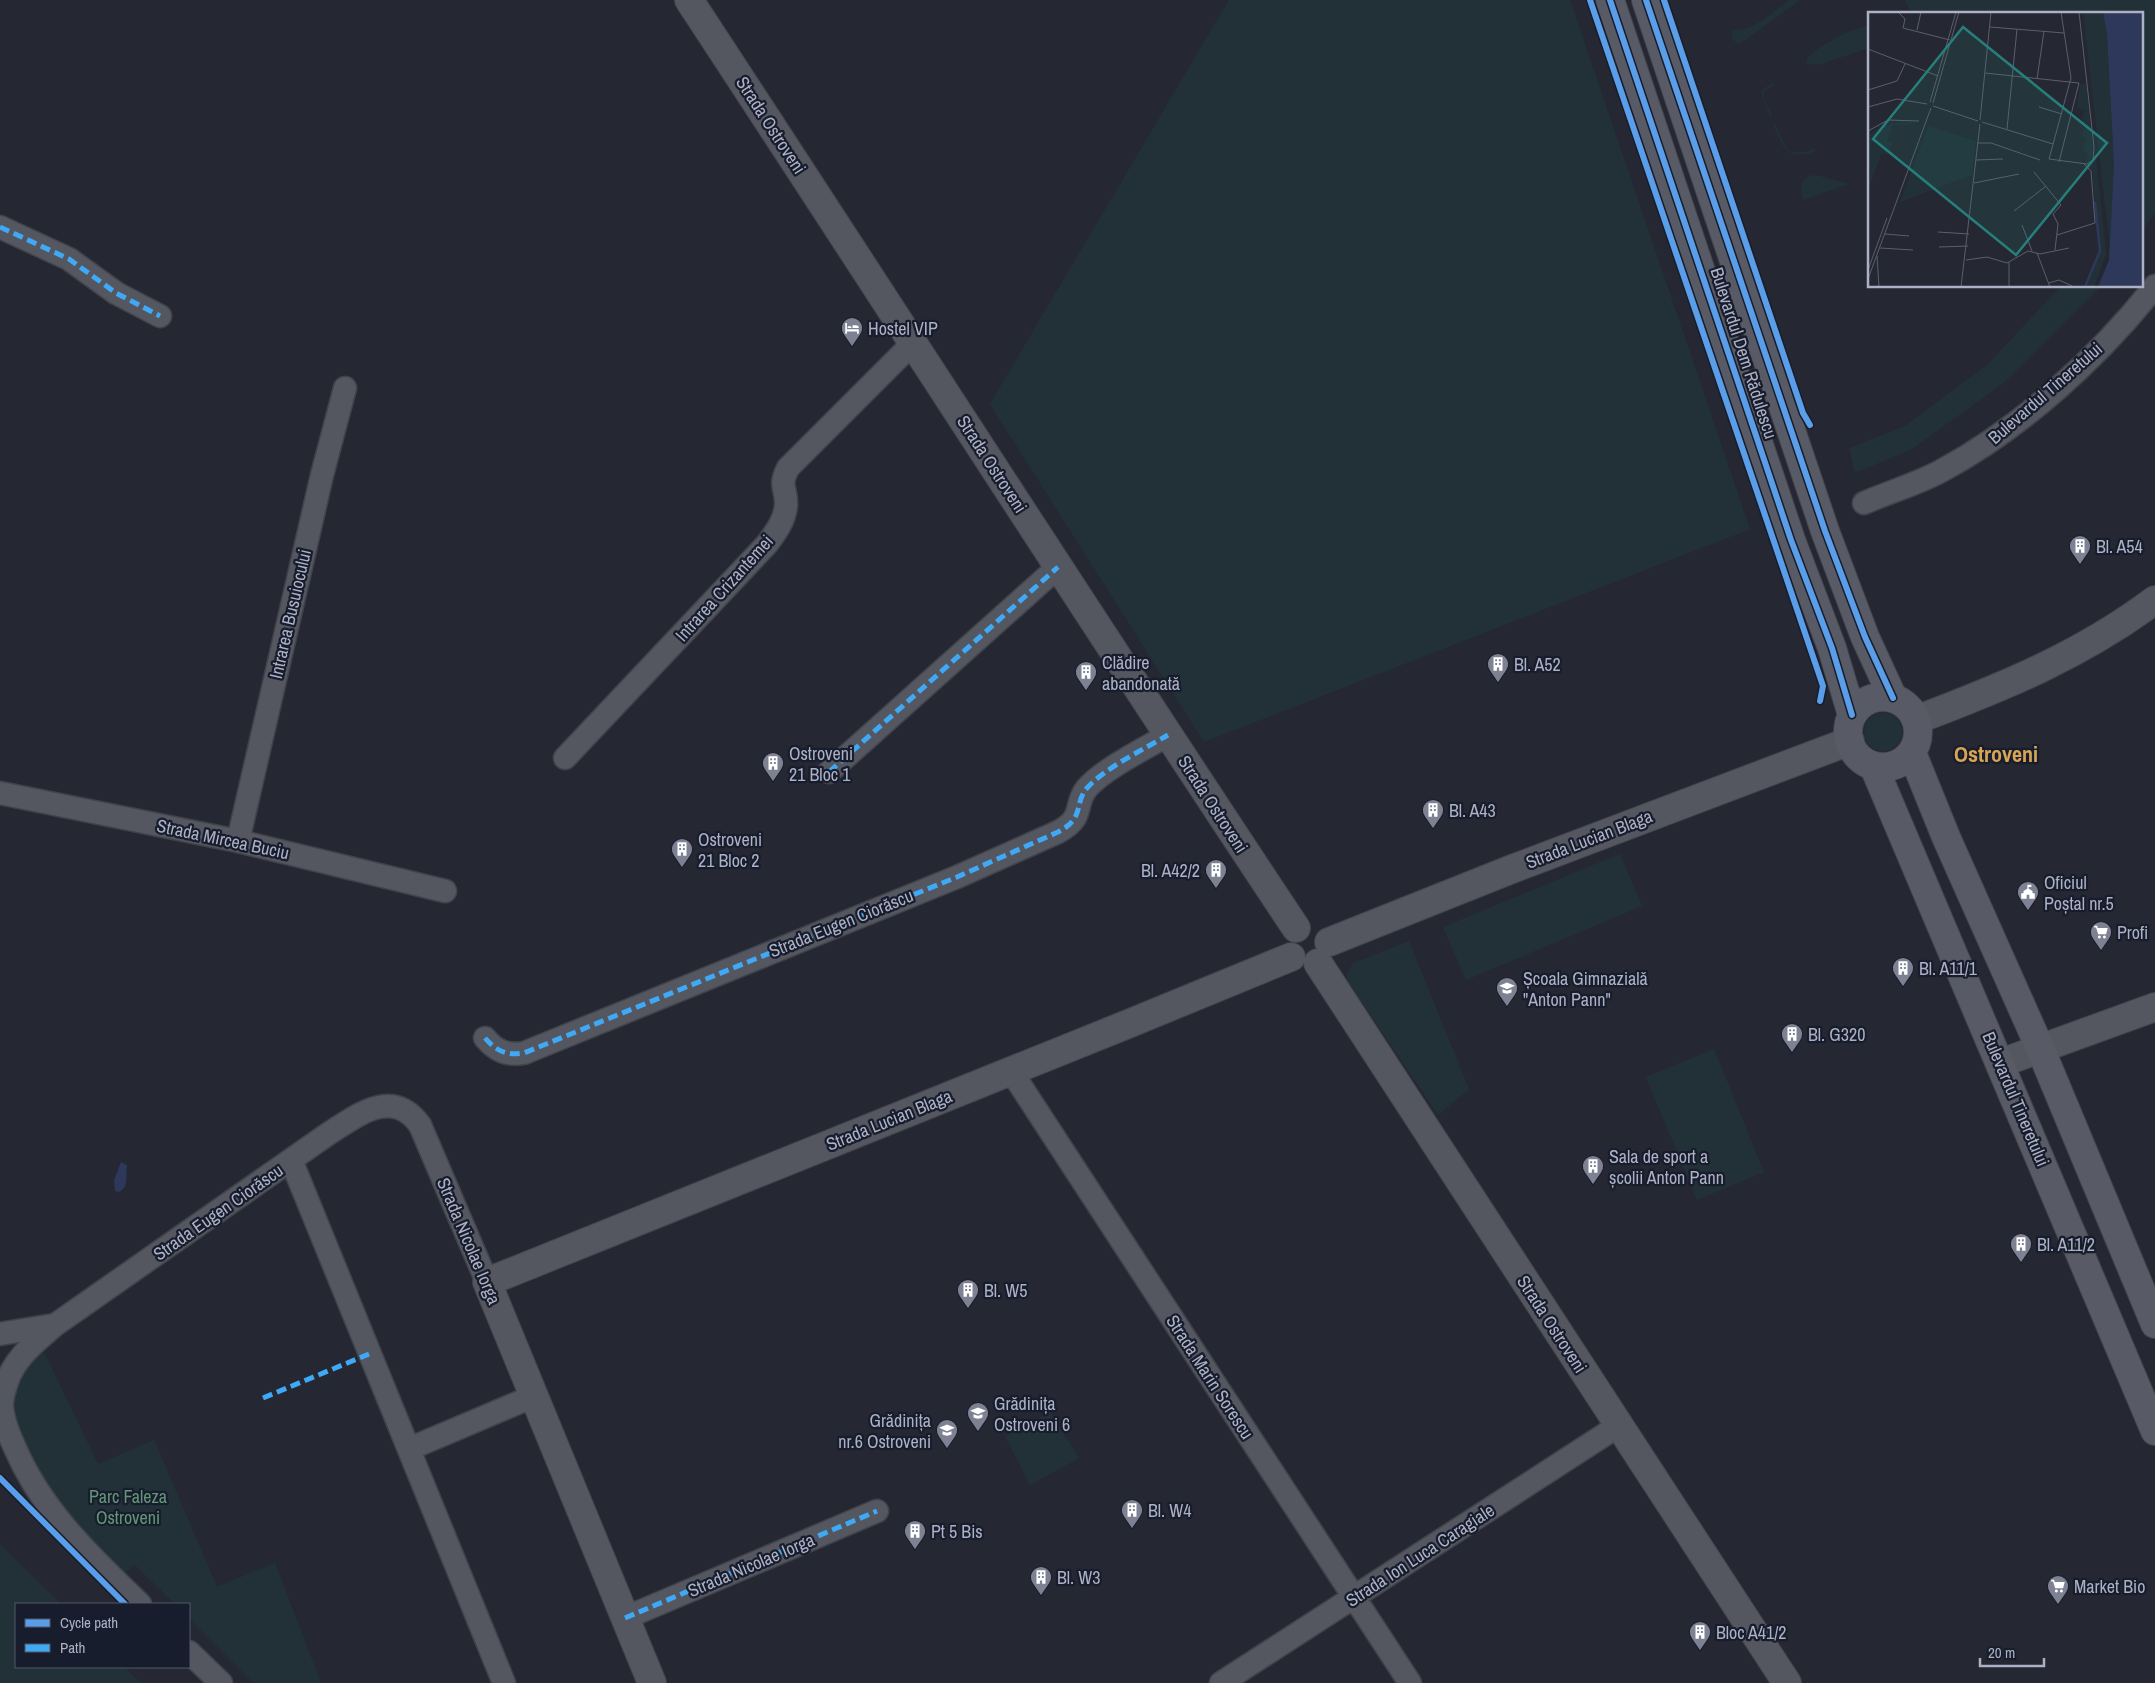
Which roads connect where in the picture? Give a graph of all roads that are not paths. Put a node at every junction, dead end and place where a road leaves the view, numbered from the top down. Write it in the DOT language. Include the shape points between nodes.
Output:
graph roads {
  1 [pos="689,0"];
  2 [pos="1610,0"];
  3 [pos="1646,0"];
  4 [pos="0,227"];
  5 [pos="2155,286"];
  6 [pos="160,316"];
  7 [pos="914,342"];
  8 [pos="346,388"];
  9 [pos="1864,503"];
  10 [pos="1058,567"];
  11 [pos="2155,600"];
  12 [pos="1893,698"];
  13 [pos="1916,720"];
  14 [pos="1851,728"];
  15 [pos="1168,735"];
  16 [pos="1912,753"];
  17 [pos="565,758"];
  18 [pos="1874,766"];
  19 [pos="829,772"];
  20 [pos="0,793"];
  21 [pos="238,841"];
  22 [pos="445,891"];
  23 [pos="1296,928"];
  24 [pos="1324,953"];
  25 [pos="1291,957"];
  26 [pos="2155,1007"];
  27 [pos="485,1038"];
  28 [pos="2040,1048"];
  29 [pos="2001,1063"];
  30 [pos="1011,1071"];
  31 [pos="385,1105"];
  32 [pos="291,1160"];
  33 [pos="486,1282"];
  34 [pos="2155,1324"];
  35 [pos="55,1325"];
  36 [pos="0,1334"];
  37 [pos="534,1396"];
  38 [pos="1618,1426"];
  39 [pos="2155,1432"];
  40 [pos="409,1449"];
  41 [pos="877,1511"];
  42 [pos="1354,1598"];
  43 [pos="139,1603"];
  44 [pos="625,1618"];
  45 [pos="190,1653"];
  46 [pos="221,1683"];
  47 [pos="504,1683"];
  48 [pos="652,1683"];
  49 [pos="1222,1683"];
  50 [pos="1410,1683"];
  51 [pos="1787,1683"];
  1 -- 7 [label="street, Strada Ostroveni"];
  2 -- 14 [label="main road, Bulevardul Dem Rădulescu" via="1791,540 1832,648"];
  3 -- 12 [label="main road, Bulevardul Dem Rădulescu" via="1825,530 1865,637"];
  4 -- 6 [label="street" via="69,259 116,293"];
  5 -- 9 [label="street, Bulevardul Tineretului" via="2085,362 1994,440 1939,472"];
  7 -- 10 [label="street, Strada Ostroveni"];
  7 -- 17 [label="street, Intrarea Crizantemei" via="788,468 782,480 785,515 767,544"];
  8 -- 21 [label="street, Intrarea Busuiocului" via="322,475"];
  10 -- 15 [label="street, Strada Ostroveni"];
  10 -- 19 [label="street"];
  11 -- 13 [label="street" via="2048,666"];
  12 -- 13 [label="main road" via="1907,706"];
  12 -- 14 [label="main road" via="1872,699 1864,703"];
  13 -- 16 [label="main road" via="1918,739"];
  14 -- 18 [label="main road" via="1857,756"];
  14 -- 24 [label="street, Strada Lucian Blaga" via="1512,869"];
  15 -- 23 [label="street, Strada Ostroveni"];
  15 -- 27 [label="street, Strada Eugen Ciorăscu" via="1098,778 1085,790 1075,820 1058,832 524,1053 506,1053 493,1048"];
  16 -- 18 [label="main road" via="1898,764 1886,768"];
  16 -- 28 [label="main road"];
  18 -- 29 [label="main road, Bulevardul Tineretului"];
  20 -- 21 [label="street, Strada Mircea Buciu"];
  21 -- 22 [label="street, Strada Mircea Buciu"];
  23 -- 24 [label="street" via="1307,923 1319,927 1328,936"];
  23 -- 25 [label="street" via="1287,945"];
  24 -- 25 [label="street" via="1303,965"];
  24 -- 38 [label="street, Strada Ostroveni"];
  25 -- 30 [label="street, Strada Lucian Blaga"];
  26 -- 28 [label="street"];
  28 -- 29 [label="street"];
  28 -- 34 [label="main road"];
  29 -- 39 [label="main road, Bulevardul Tineretului"];
  30 -- 33 [label="street, Strada Lucian Blaga"];
  30 -- 42 [label="street, Strada Marin Sorescu"];
  31 -- 32 [label="street, Strada Eugen Ciorăscu" via="358,1115"];
  31 -- 33 [label="street, Strada Nicolae Iorga" via="401,1107 420,1125"];
  32 -- 35 [label="street, Strada Eugen Ciorăscu"];
  32 -- 40 [label="street"];
  33 -- 37 [label="street, Strada Nicolae Iorga"];
  35 -- 36 [label="street"];
  35 -- 43 [label="street" via="22,1354 7,1380 2,1404 7,1430 22,1466 58,1521 91,1558"];
  37 -- 40 [label="street"];
  37 -- 44 [label="street, Strada Nicolae Iorga"];
  38 -- 42 [label="street, Strada Ion Luca Caragiale"];
  38 -- 51 [label="street, Strada Ostroveni"];
  40 -- 47 [label="street"];
  41 -- 44 [label="street, Strada Nicolae Iorga"];
  42 -- 49 [label="street, Strada Ion Luca Caragiale"];
  42 -- 50 [label="street, Strada Marin Sorescu"];
  44 -- 48 [label="street, Strada Nicolae Iorga"];
  45 -- 46 [label="street"];
}
